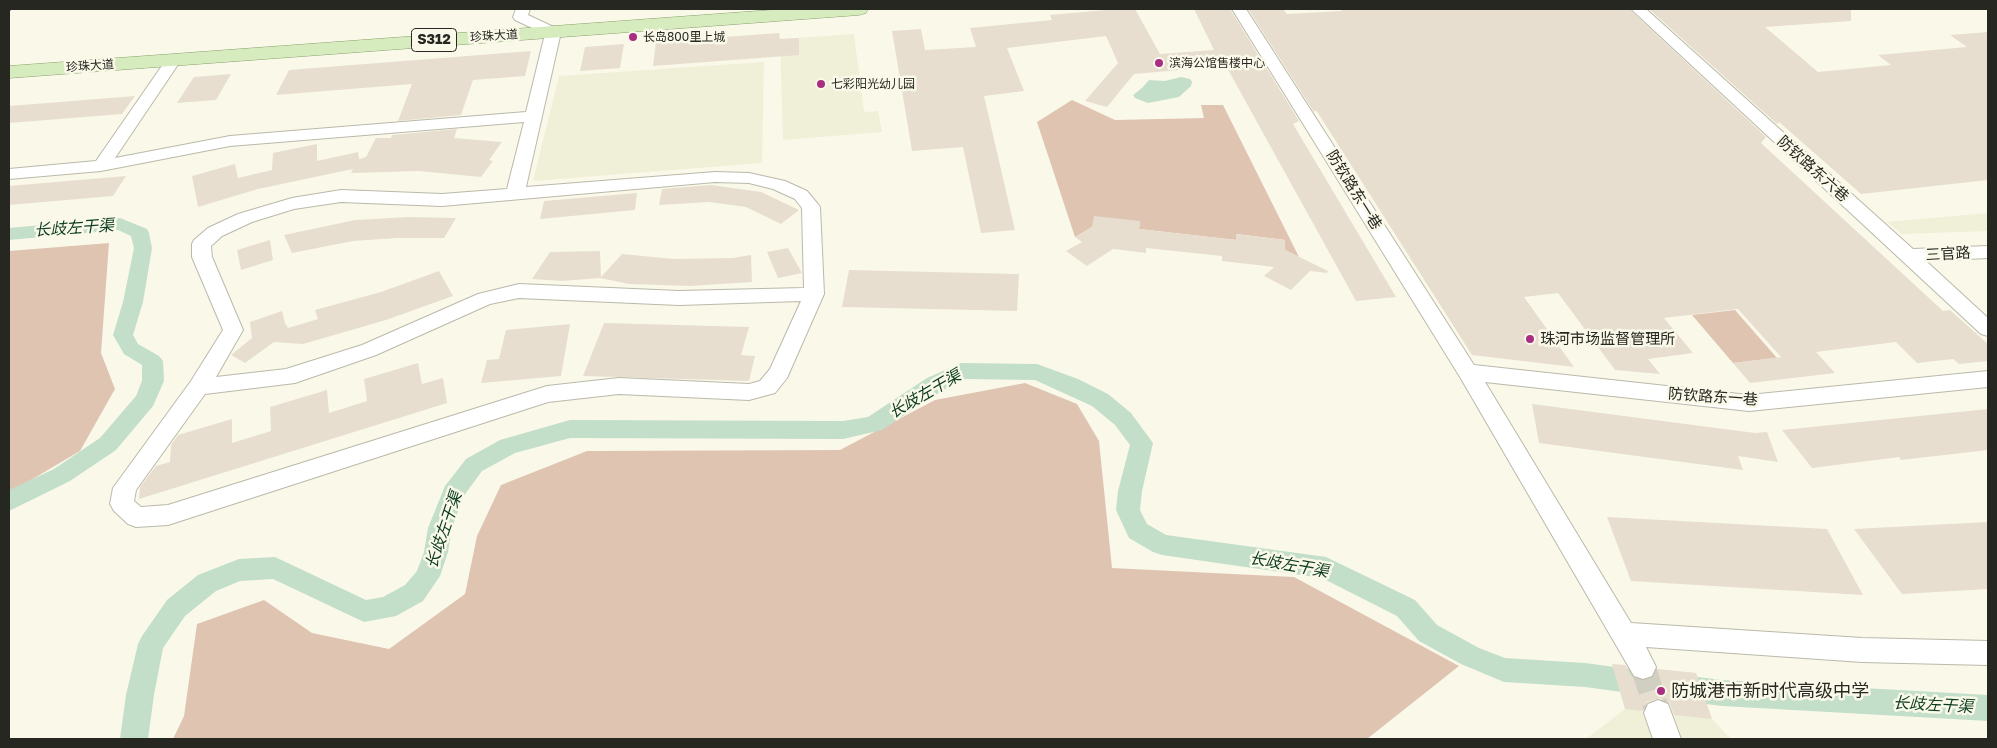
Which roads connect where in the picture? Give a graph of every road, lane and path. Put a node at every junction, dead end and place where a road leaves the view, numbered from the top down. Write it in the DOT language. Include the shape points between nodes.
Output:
graph roads {
  1 [pos="634,9"];
  2 [pos="859,9"];
  3 [pos="1239,9"];
  4 [pos="1638,9"];
  5 [pos="522,13"];
  6 [pos="553,32"];
  7 [pos="9,54"];
  8 [pos="173,60"];
  9 [pos="9,72"];
  10 [pos="533,116"];
  11 [pos="101,166"];
  12 [pos="9,174"];
  13 [pos="515,195"];
  14 [pos="1988,252"];
  15 [pos="1908,256"];
  16 [pos="814,294"];
  17 [pos="1988,329"];
  18 [pos="1468,372"];
  19 [pos="1988,379"];
  20 [pos="199,387"];
  21 [pos="1622,634"];
  22 [pos="1988,653"];
  23 [pos="1643,667"];
  24 [pos="1658,713"];
  25 [pos="1667,739"];
  1 -- 5 [label="main road, 珍珠大道 / S312"];
  2 -- 6 [label="main road, 珍珠大道 / S312"];
  3 -- 18 [label="street, 防钦路东一巷"];
  4 -- 15 [label="street, 防钦路东六巷"];
  5 -- 6 [label="street"];
  5 -- 7 [label="main road, 珍珠大道 / S312"];
  6 -- 8 [label="main road, 珍珠大道 / S312"];
  6 -- 10 [label="street"];
  8 -- 9 [label="main road, 珍珠大道 / S312"];
  8 -- 11 [label="street"];
  10 -- 11 [label="street" via="230,141"];
  10 -- 13 [label="street"];
  11 -- 12 [label="street"];
  13 -- 16 [label="street" via="715,177 749,178 779,185 800,194 810,206"];
  13 -- 20 [label="street" via="442,200 341,196 292,204 245,218 215,232 201,244 202,257 233,330"];
  14 -- 15 [label="street, 三官路"];
  15 -- 17 [label="street, 防钦路东六巷"];
  16 -- 20 [label="street" via="679,298 519,291 485,299 369,350 287,377"];
  16 -- 20 [label="street" via="778,373 767,387 750,392 619,386 547,394 168,516 136,517 122,504 126,488"];
  18 -- 19 [label="street, 防钦路东一巷" via="1749,403"];
  18 -- 21 [label="street, 防钦路东一巷"];
  21 -- 22 [label="street" via="1862,650"];
  21 -- 23 [label="street, 防钦路东一巷"];
  24 -- 25 [label="street"];
}
